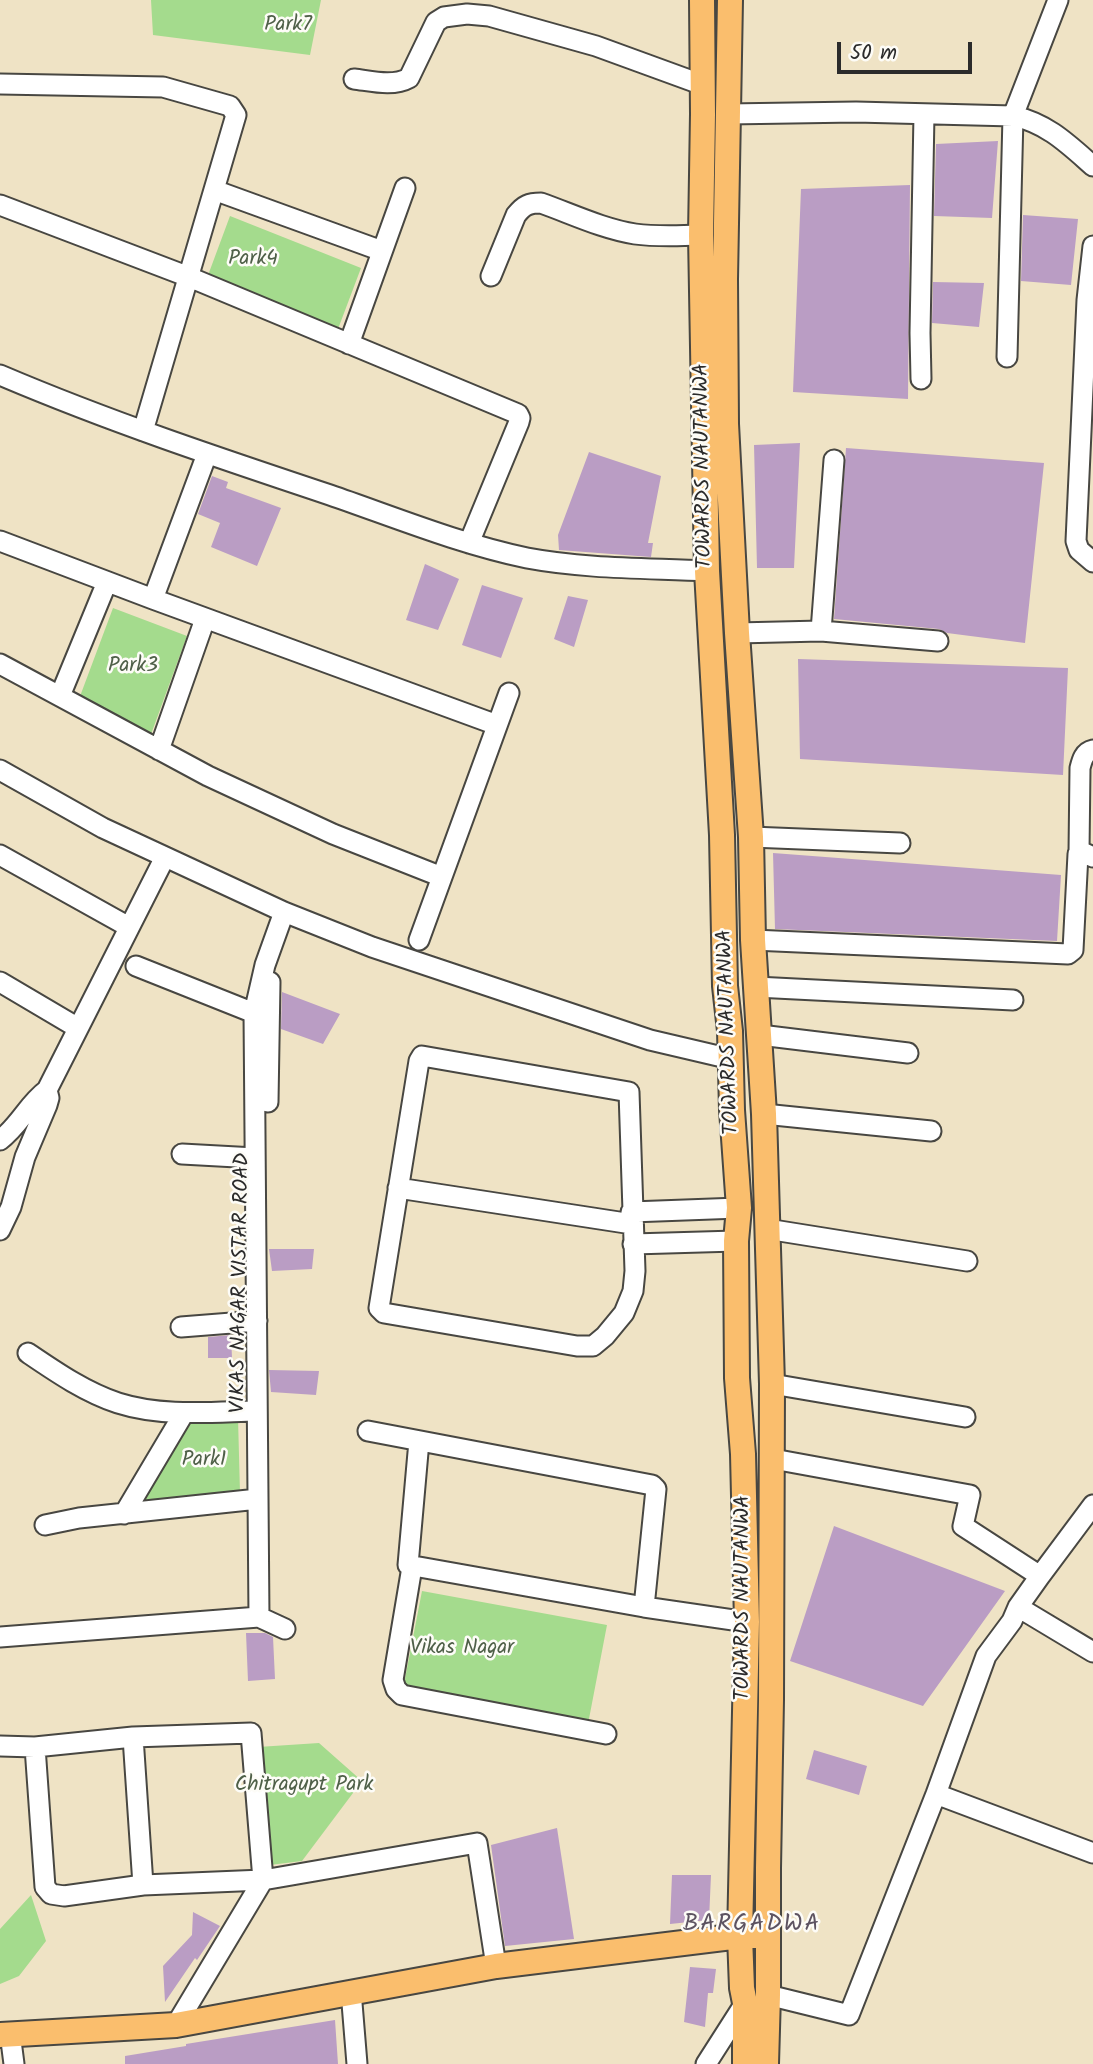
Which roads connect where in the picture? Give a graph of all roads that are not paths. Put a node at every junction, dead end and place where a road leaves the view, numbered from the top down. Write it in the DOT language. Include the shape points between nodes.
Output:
graph roads {
  1 [pos="702,0"];
  2 [pos="730,0"];
  3 [pos="1058,0"];
  4 [pos="354,79"];
  5 [pos="0,84"];
  6 [pos="703,85"];
  7 [pos="728,114"];
  8 [pos="924,114"];
  9 [pos="1013,116"];
  10 [pos="1093,166"];
  11 [pos="405,188"];
  12 [pos="214,190"];
  13 [pos="0,205"];
  14 [pos="701,235"];
  15 [pos="1093,246"];
  16 [pos="382,251"];
  17 [pos="491,276"];
  18 [pos="189,277"];
  19 [pos="349,344"];
  20 [pos="1007,356"];
  21 [pos="0,375"];
  22 [pos="921,379"];
  23 [pos="144,431"];
  24 [pos="207,454"];
  25 [pos="834,460"];
  26 [pos="0,541"];
  27 [pos="469,543"];
  28 [pos="1093,562"];
  29 [pos="707,571"];
  30 [pos="107,582"];
  31 [pos="153,600"];
  32 [pos="205,619"];
  33 [pos="821,631"];
  34 [pos="737,633"];
  35 [pos="938,641"];
  36 [pos="0,664"];
  37 [pos="509,693"];
  38 [pos="60,696"];
  39 [pos="496,725"];
  40 [pos="159,750"];
  41 [pos="1093,750"];
  42 [pos="0,770"];
  43 [pos="751,837"];
  44 [pos="901,843"];
  45 [pos="0,855"];
  46 [pos="1086,855"];
  47 [pos="165,857"];
  48 [pos="442,877"];
  49 [pos="284,912"];
  50 [pos="129,927"];
  51 [pos="419,940"];
  52 [pos="753,940"];
  53 [pos="271,949"];
  54 [pos="136,965"];
  55 [pos="0,982"];
  56 [pos="756,987"];
  57 [pos="1013,1000"];
  58 [pos="254,1013"];
  59 [pos="78,1028"];
  60 [pos="760,1035"];
  61 [pos="908,1053"];
  62 [pos="731,1059"];
  63 [pos="47,1090"];
  64 [pos="764,1114"];
  65 [pos="931,1131"];
  66 [pos="0,1140"];
  67 [pos="182,1154"];
  68 [pos="255,1158"];
  69 [pos="398,1188"];
  70 [pos="739,1208"];
  71 [pos="632,1227"];
  72 [pos="767,1229"];
  73 [pos="0,1230"];
  74 [pos="736,1241"];
  75 [pos="967,1261"];
  76 [pos="257,1321"];
  77 [pos="181,1326"];
  78 [pos="28,1353"];
  79 [pos="772,1384"];
  80 [pos="257,1411"];
  81 [pos="184,1413"];
  82 [pos="965,1417"];
  83 [pos="368,1431"];
  84 [pos="419,1441"];
  85 [pos="773,1459"];
  86 [pos="258,1499"];
  87 [pos="1093,1504"];
  88 [pos="124,1514"];
  89 [pos="44,1525"];
  90 [pos="412,1567"];
  91 [pos="1040,1576"];
  92 [pos="644,1607"];
  93 [pos="1018,1607"];
  94 [pos="252,1618"];
  95 [pos="747,1622"];
  96 [pos="0,1629"];
  97 [pos="285,1629"];
  98 [pos="0,1637"];
  99 [pos="1093,1652"];
  100 [pos="606,1734"];
  101 [pos="132,1737"];
  102 [pos="0,1746"];
  103 [pos="35,1746"];
  104 [pos="936,1794"];
  105 [pos="1093,1853"];
  106 [pos="263,1880"];
  107 [pos="143,1885"];
  108 [pos="740,1936"];
  109 [pos="768,1936"];
  110 [pos="496,1966"];
  111 [pos="351,1991"];
  112 [pos="768,1995"];
  113 [pos="745,2003"];
  114 [pos="176,2025"];
  115 [pos="5,2034"];
  116 [pos="14,2064"];
  117 [pos="357,2064"];
  118 [pos="706,2064"];
  119 [pos="745,2064"];
  120 [pos="766,2064"];
  1 -- 6 [label="main road, TOWARDS NAUTANWA"];
  2 -- 7 [label="main road"];
  3 -- 9 [label="street"];
  4 -- 6 [label="street" via="405,81 436,22 467,14 596,46"];
  5 -- 12 [label="street" via="163,88 230,106 236,115"];
  6 -- 14 [label="main road, TOWARDS NAUTANWA"];
  7 -- 8 [label="street"];
  7 -- 34 [label="main road" via="726,424"];
  8 -- 9 [label="street"];
  8 -- 22 [label="street"];
  9 -- 10 [label="street" via="1042,125"];
  9 -- 20 [label="street"];
  11 -- 16 [label="street"];
  12 -- 16 [label="street"];
  12 -- 18 [label="street"];
  13 -- 18 [label="street"];
  14 -- 17 [label="street" via="634,234 531,203 516,215"];
  14 -- 29 [label="main road, TOWARDS NAUTANWA"];
  15 -- 28 [label="street" via="1076,541"];
  16 -- 19 [label="street"];
  18 -- 19 [label="street"];
  18 -- 23 [label="street"];
  19 -- 27 [label="street" via="518,414 519,422"];
  21 -- 23 [label="street"];
  23 -- 24 [label="street"];
  24 -- 27 [label="street"];
  24 -- 31 [label="street"];
  25 -- 33 [label="street"];
  26 -- 30 [label="street"];
  27 -- 29 [label="street" via="569,564"];
  29 -- 62 [label="main road, TOWARDS NAUTANWA"];
  30 -- 31 [label="street"];
  30 -- 38 [label="street"];
  31 -- 32 [label="street"];
  32 -- 39 [label="street"];
  32 -- 40 [label="street"];
  33 -- 34 [label="street"];
  33 -- 35 [label="street"];
  34 -- 43 [label="main road"];
  36 -- 38 [label="street"];
  37 -- 39 [label="street"];
  38 -- 40 [label="street"];
  39 -- 48 [label="street"];
  40 -- 48 [label="street" via="276,809"];
  41 -- 46 [label="street" via="1083,757 1080,768"];
  42 -- 47 [label="street"];
  43 -- 44 [label="street"];
  43 -- 52 [label="main road"];
  45 -- 50 [label="street"];
  46 -- 52 [label="street" via="1073,950 1068,954"];
  47 -- 49 [label="street"];
  47 -- 50 [label="street"];
  48 -- 51 [label="street"];
  49 -- 53 [label="street"];
  49 -- 62 [label="street" via="372,947 650,1040"];
  50 -- 59 [label="street"];
  52 -- 56 [label="main road"];
  53 -- 58 [label="street"];
  53 -- 94 [label="street, VIKAS NAGAR VISTAR ROAD"];
  54 -- 58 [label="street"];
  55 -- 59 [label="street"];
  56 -- 57 [label="street"];
  56 -- 60 [label="main road"];
  58 -- 68 [label="street"];
  59 -- 63 [label="street"];
  60 -- 61 [label="street"];
  60 -- 64 [label="main road"];
  62 -- 70 [label="main road, TOWARDS NAUTANWA"];
  63 -- 66 [label="street"];
  63 -- 73 [label="street" via="47,1105"];
  64 -- 65 [label="street"];
  64 -- 72 [label="main road"];
  67 -- 68 [label="street"];
  68 -- 76 [label="street"];
  69 -- 71 [label="street"];
  69 -- 71 [label="street" via="379,1308 577,1346 593,1346 629,1303 635,1271"];
  69 -- 71 [label="street" via="419,1060 426,1056 629,1092"];
  70 -- 71 [label="street"];
  70 -- 74 [label="main road, TOWARDS NAUTANWA"];
  71 -- 74 [label="street"];
  72 -- 75 [label="street"];
  72 -- 79 [label="main road"];
  74 -- 95 [label="main road, TOWARDS NAUTANWA"];
  76 -- 77 [label="street"];
  76 -- 80 [label="street"];
  78 -- 81 [label="street" via="69,1380 117,1402"];
  79 -- 82 [label="street"];
  79 -- 85 [label="main road"];
  80 -- 81 [label="street"];
  80 -- 86 [label="street"];
  81 -- 88 [label="street"];
  83 -- 84 [label="street"];
  84 -- 90 [label="street" via="407,1562"];
  84 -- 92 [label="street" via="654,1487"];
  85 -- 91 [label="street" via="970,1495 963,1526"];
  85 -- 109 [label="main road"];
  86 -- 88 [label="street"];
  86 -- 94 [label="street"];
  87 -- 91 [label="street"];
  88 -- 89 [label="street"];
  90 -- 92 [label="street"];
  90 -- 100 [label="street" via="393,1680 402,1695"];
  91 -- 93 [label="street"];
  92 -- 95 [label="street"];
  93 -- 99 [label="street"];
  93 -- 104 [label="street" via="986,1656"];
  94 -- 96 [label="street"];
  94 -- 97 [label="street"];
  94 -- 98 [label="street"];
  95 -- 108 [label="main road, TOWARDS NAUTANWA"];
  101 -- 103 [label="street"];
  101 -- 106 [label="street" via="251,1734"];
  101 -- 107 [label="street"];
  102 -- 103 [label="street"];
  103 -- 107 [label="street" via="46,1887 51,1894"];
  104 -- 105 [label="street"];
  104 -- 112 [label="street" via="849,2015"];
  106 -- 107 [label="street"];
  106 -- 110 [label="street" via="477,1843"];
  106 -- 114 [label="street"];
  108 -- 109 [label="main road"];
  108 -- 110 [label="main road"];
  108 -- 113 [label="main road, TOWARDS NAUTANWA"];
  109 -- 112 [label="main road"];
  110 -- 111 [label="main road"];
  111 -- 114 [label="main road"];
  111 -- 117 [label="street"];
  112 -- 120 [label="main road"];
  113 -- 118 [label="street"];
  113 -- 119 [label="main road, TOWARDS NAUTANWA"];
  114 -- 115 [label="main road"];
  115 -- 116 [label="street"];
}
